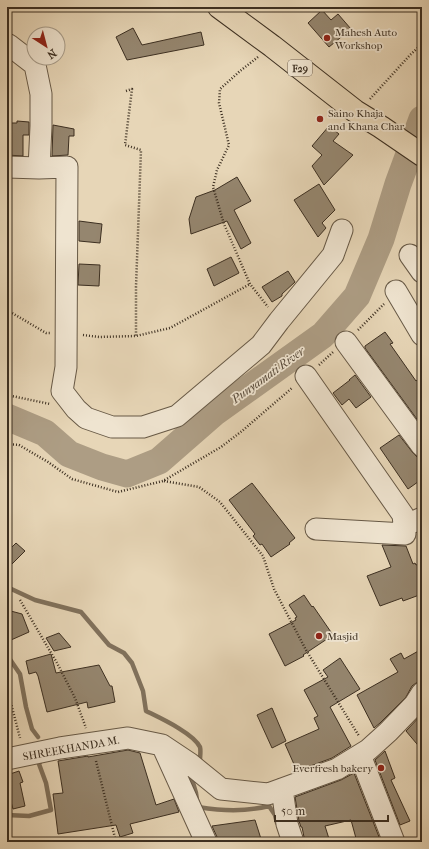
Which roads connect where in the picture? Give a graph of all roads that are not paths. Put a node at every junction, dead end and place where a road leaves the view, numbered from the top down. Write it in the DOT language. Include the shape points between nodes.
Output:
graph roads {
  1 [pos="219,7"];
  2 [pos="7,45"];
  3 [pos="422,155"];
  4 [pos="7,167"];
  5 [pos="39,168"];
  6 [pos="342,230"];
  7 [pos="410,255"];
  8 [pos="422,272"];
  9 [pos="396,291"];
  10 [pos="422,335"];
  11 [pos="346,342"];
  12 [pos="306,376"];
  13 [pos="422,446"];
  14 [pos="413,522"];
  15 [pos="316,529"];
  16 [pos="422,695"];
  17 [pos="162,745"];
  18 [pos="364,752"];
  19 [pos="16,757"];
  20 [pos="282,788"];
  21 [pos="206,842"];
  22 [pos="293,842"];
  23 [pos="394,842"];
  1 -- 3 [label="main road, F29" via="355,111"];
  2 -- 5 [label="street" via="35,65 41,94"];
  4 -- 5 [label="street"];
  5 -- 6 [label="street" via="67,167 66,368 62,391 86,418 112,427 143,427 177,416 261,345 333,255"];
  7 -- 8 [label="street"];
  9 -- 10 [label="street"];
  11 -- 13 [label="street"];
  12 -- 14 [label="street" via="403,516"];
  14 -- 15 [label="street" via="404,534"];
  16 -- 18 [label="street, SHREEKHANDA M." via="388,732"];
  17 -- 19 [label="street, SHREEKHANDA M." via="128,738"];
  17 -- 20 [label="street, SHREEKHANDA M." via="221,789 268,794"];
  17 -- 21 [label="street"];
  18 -- 20 [label="street, SHREEKHANDA M." via="337,769"];
  18 -- 23 [label="street"];
  20 -- 22 [label="street" via="287,824"];
}
